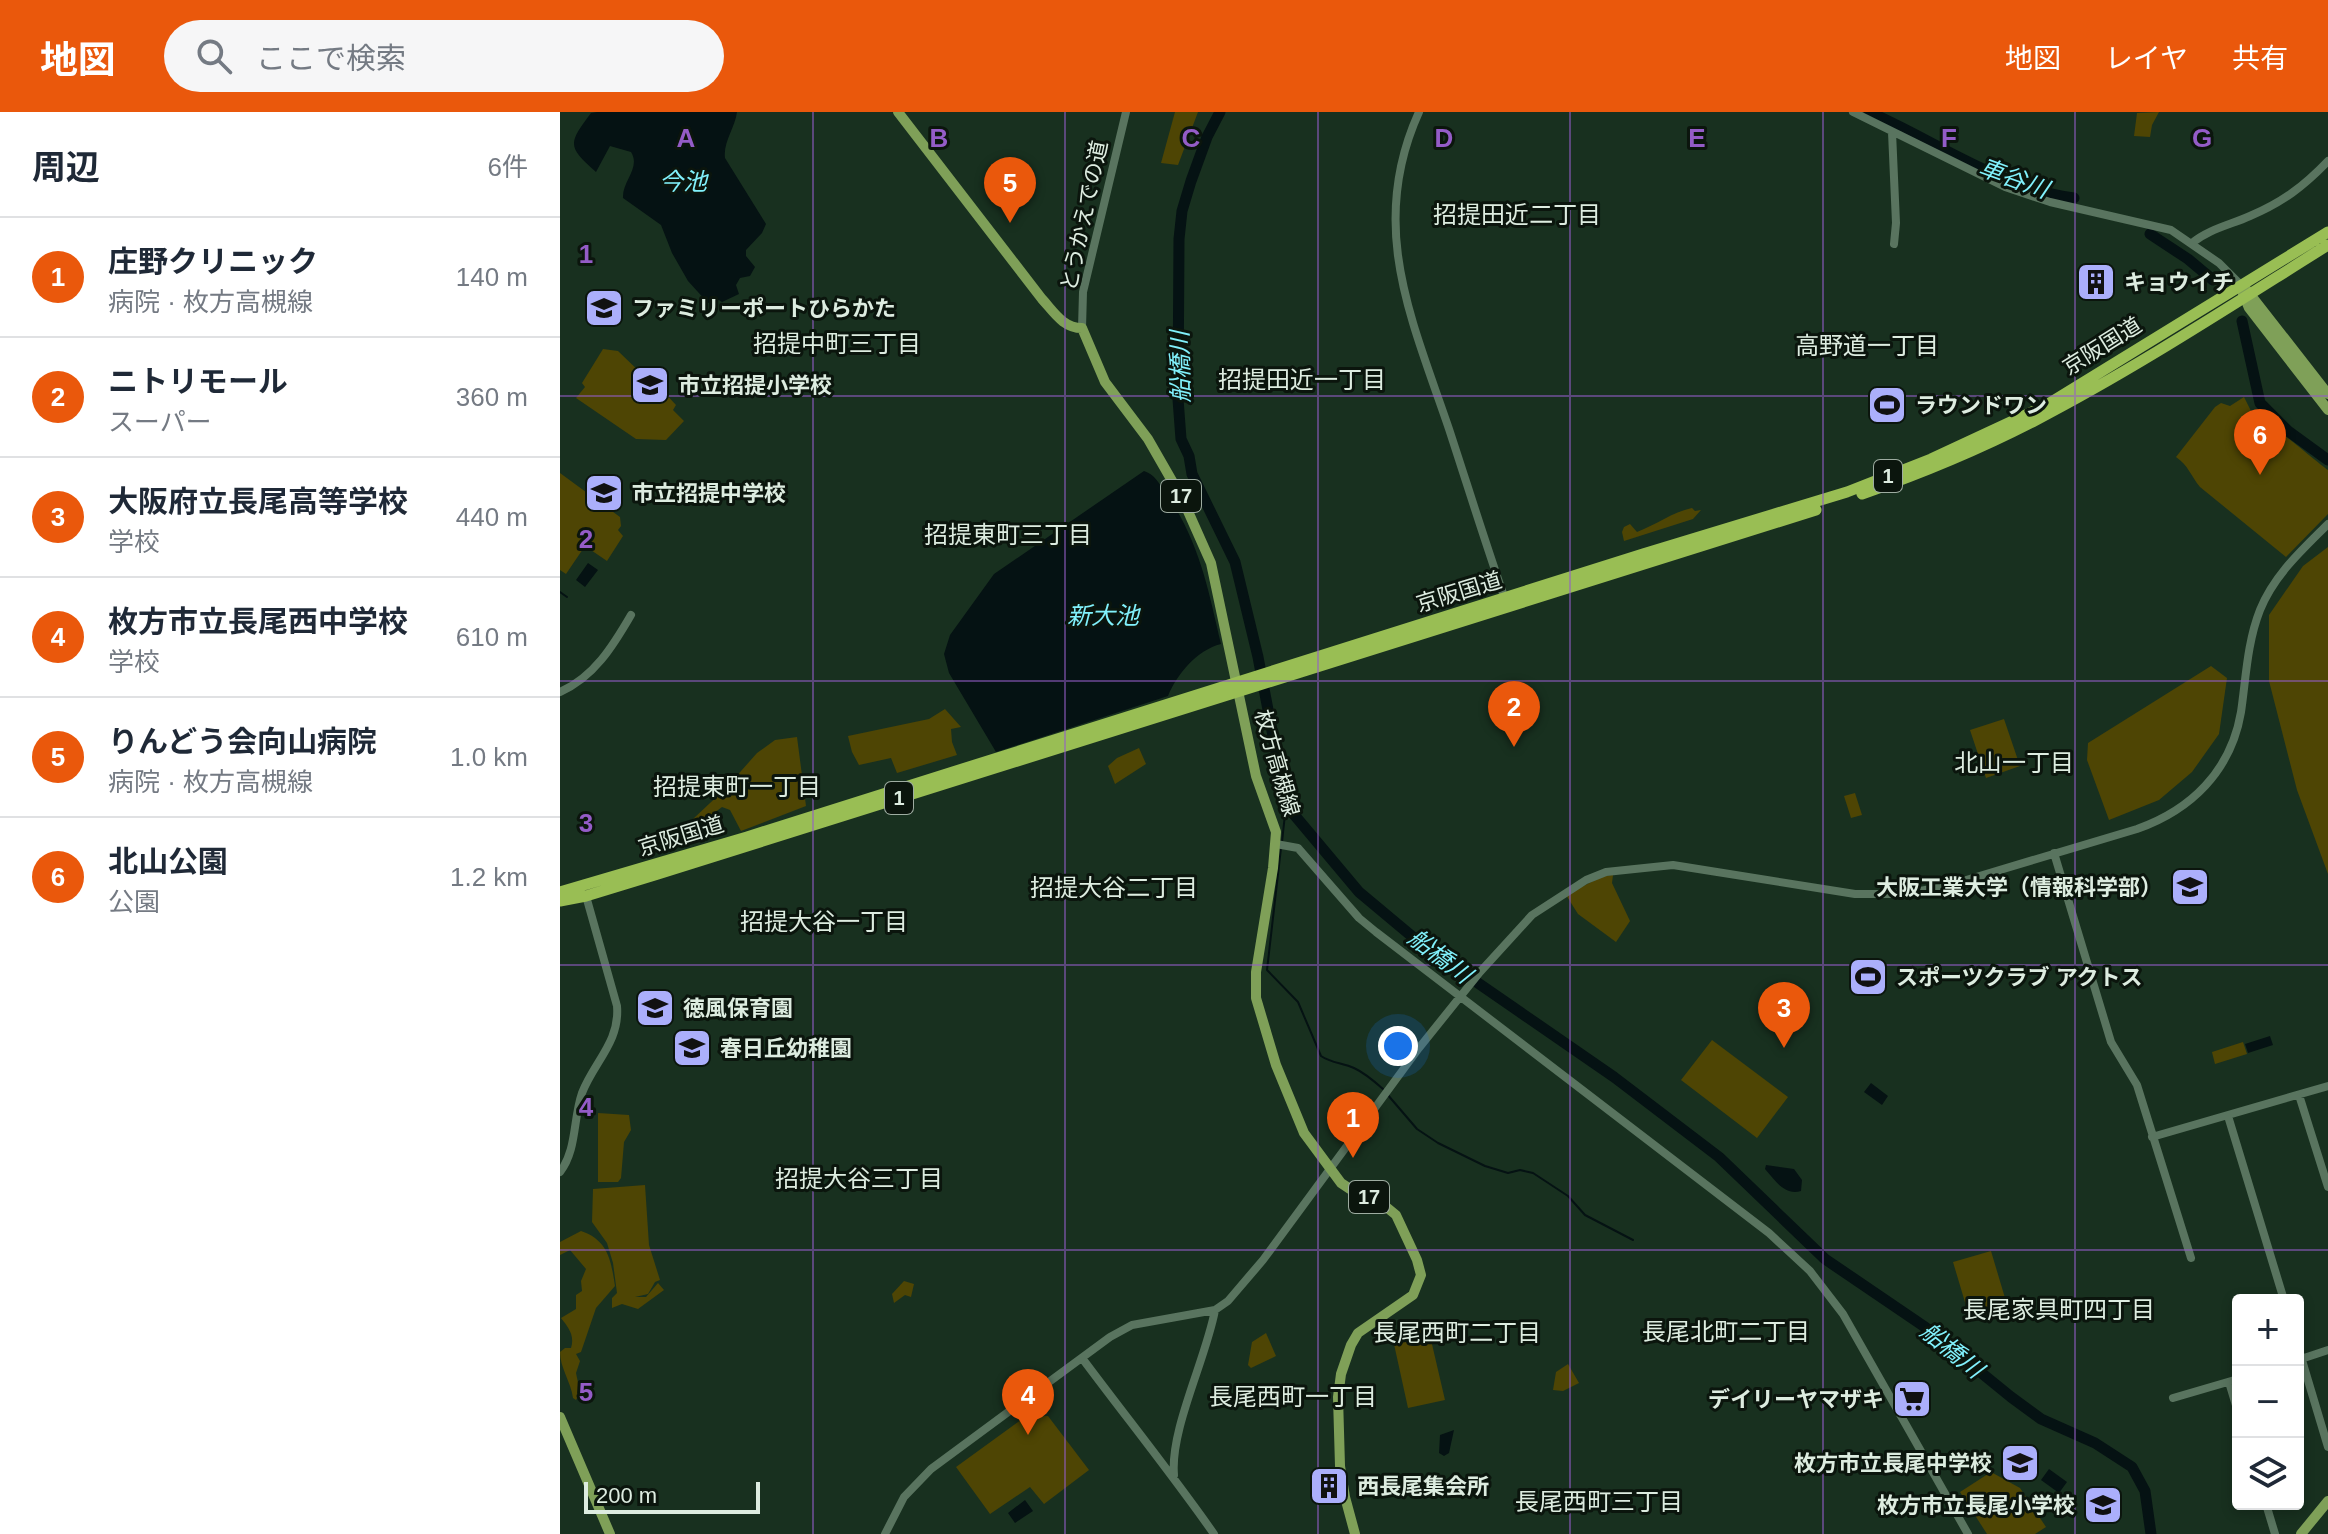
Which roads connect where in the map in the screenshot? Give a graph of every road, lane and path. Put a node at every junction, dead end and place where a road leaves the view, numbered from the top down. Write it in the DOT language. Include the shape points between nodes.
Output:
graph roads {
  1 [pos="898,112"];
  2 [pos="1126,112"];
  3 [pos="1419,112"];
  4 [pos="1853,112"];
  5 [pos="1892,132"];
  6 [pos="2328,161"];
  7 [pos="2328,232"];
  8 [pos="2192,243"];
  9 [pos="1894,244"];
  10 [pos="2328,245"];
  11 [pos="2245,292"];
  12 [pos="1082,328"];
  13 [pos="2328,394"];
  14 [pos="2328,410"];
  15 [pos="2328,524"];
  16 [pos="1506,603"];
  17 [pos="631,615"];
  18 [pos="1276,675"];
  19 [pos="1236,688"];
  20 [pos="560,692"];
  21 [pos="1276,844"];
  22 [pos="2054,853"];
  23 [pos="560,892"];
  24 [pos="586,896"];
  25 [pos="560,901"];
  26 [pos="1459,998"];
  27 [pos="2328,1086"];
  28 [pos="2299,1095"];
  29 [pos="2228,1116"];
  30 [pos="2152,1137"];
  31 [pos="1330,1168"];
  32 [pos="560,1172"];
  33 [pos="2328,1187"];
  34 [pos="2191,1258"];
  35 [pos="2282,1294"];
  36 [pos="1215,1310"];
  37 [pos="2328,1350"];
  38 [pos="1082,1358"];
  39 [pos="2304,1358"];
  40 [pos="2302,1366"];
  41 [pos="2232,1380"];
  42 [pos="2173,1398"];
  43 [pos="560,1417"];
  44 [pos="2328,1447"];
  45 [pos="1174,1475"];
  46 [pos="2328,1501"];
  47 [pos="2268,1510"];
  48 [pos="610,1534"];
  49 [pos="885,1534"];
  50 [pos="1214,1534"];
  51 [pos="1355,1534"];
  52 [pos="1968,1534"];
  53 [pos="2275,1534"];
  54 [pos="2301,1534"];
  1 -- 12 [label="main road" via="1042,299 1062,322"];
  2 -- 12 [label="street, とうかえでの道" via="1083,292"];
  3 -- 16 [label="street" via="1395,199 1398,267"];
  4 -- 5 [label="street"];
  5 -- 8 [label="street" via="2005,187 2157,226"];
  5 -- 9 [label="street"];
  6 -- 8 [label="street" via="2285,198"];
  7 -- 11 [label="highway, 京阪国道 / 1"];
  8 -- 11 [label="street"];
  10 -- 11 [label="highway, 京阪国道 / 1"];
  11 -- 13 [label="main road"];
  11 -- 14 [label="main road" via="2249,308"];
  11 -- 16 [label="highway, 京阪国道 / 1" via="2038,419 1933,469"];
  12 -- 19 [label="main road, 枚方高槻線 / 17" via="1105,382 1148,439 1199,532 1211,563"];
  15 -- 22 [label="street" via="2282,573 2262,605 2252,635 2237,732 2211,780 2189,803 2158,822"];
  16 -- 18 [label="highway, 京阪国道 / 1"];
  16 -- 18 [label="highway, 京阪国道 / 1" via="1299,656"];
  17 -- 20 [label="street" via="588,675"];
  18 -- 19 [label="highway, 京阪国道 / 1"];
  19 -- 21 [label="main road, 枚方高槻線 / 17"];
  19 -- 23 [label="highway, 京阪国道 / 1"];
  19 -- 24 [label="highway, 京阪国道 / 1"];
  21 -- 26 [label="street" via="1298,848 1359,918"];
  21 -- 31 [label="main road, 枚方高槻線 / 17" via="1256,998 1296,1118"];
  22 -- 26 [label="street" via="1902,894 1855,894 1673,865 1606,872 1532,915"];
  22 -- 30 [label="street" via="2111,1042 2137,1085"];
  24 -- 25 [label="highway, 京阪国道 / 1"];
  24 -- 32 [label="street" via="618,1022 582,1093 569,1159"];
  26 -- 31 [label="street"];
  26 -- 52 [label="street" via="1769,1233 1810,1271 1843,1314"];
  27 -- 28 [label="street"];
  28 -- 29 [label="street"];
  28 -- 33 [label="street"];
  29 -- 30 [label="street"];
  29 -- 35 [label="street"];
  30 -- 34 [label="street"];
  31 -- 36 [label="street" via="1247,1281"];
  31 -- 51 [label="main road, 枚方高槻線 / 17" via="1350,1189 1396,1215 1421,1275 1413,1295 1358,1333 1341,1374 1340,1466"];
  36 -- 38 [label="street" via="1132,1325"];
  36 -- 45 [label="street" via="1174,1452"];
  37 -- 39 [label="street"];
  38 -- 45 [label="street"];
  38 -- 49 [label="street" via="931,1469 904,1497"];
  40 -- 44 [label="street"];
  41 -- 42 [label="street"];
  43 -- 48 [label="main road"];
  45 -- 50 [label="street"];
  46 -- 54 [label="main road"];
  47 -- 53 [label="street"];
}
